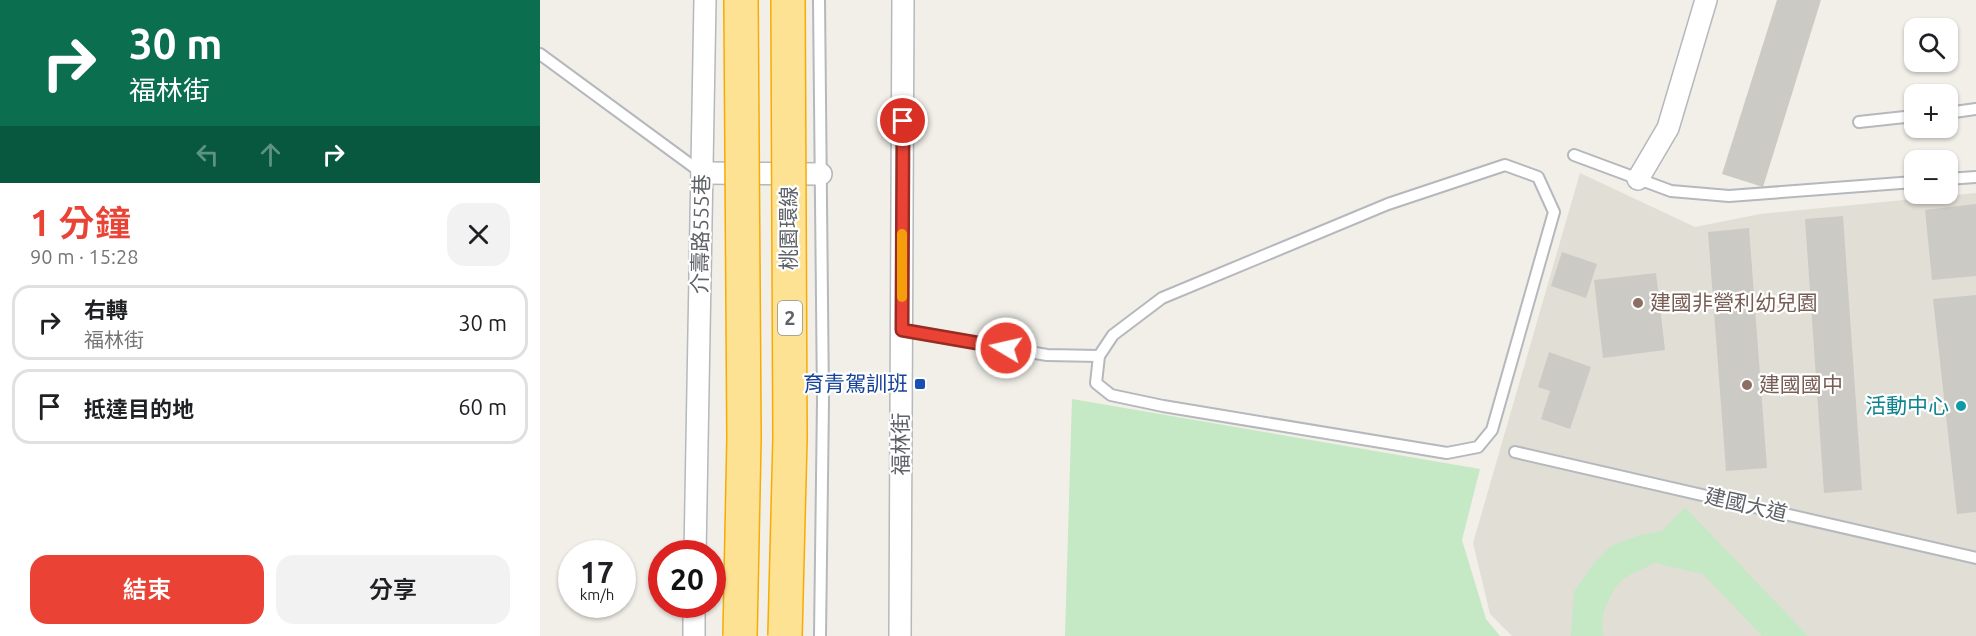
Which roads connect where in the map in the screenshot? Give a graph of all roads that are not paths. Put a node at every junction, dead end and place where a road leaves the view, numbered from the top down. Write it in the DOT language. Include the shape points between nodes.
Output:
graph roads {
  1 [pos="705,0"];
  2 [pos="741,0"];
  3 [pos="788,0"];
  4 [pos="819,0"];
  5 [pos="903,0"];
  6 [pos="1706,0"];
  7 [pos="540,54"];
  8 [pos="1976,110"];
  9 [pos="1958,112"];
  10 [pos="1904,117"];
  11 [pos="1859,122"];
  12 [pos="1574,155"];
  13 [pos="702,173"];
  14 [pos="821,174"];
  15 [pos="1976,177"];
  16 [pos="1958,178"];
  17 [pos="1638,179"];
  18 [pos="1904,183"];
  19 [pos="902,330"];
  20 [pos="1099,356"];
  21 [pos="1515,452"];
  22 [pos="695,540"];
  23 [pos="1976,558"];
  24 [pos="694,618"];
  25 [pos="694,636"];
  26 [pos="740,636"];
  27 [pos="785,636"];
  28 [pos="820,636"];
  29 [pos="900,636"];
  1 -- 13 [label="street, 介壽路555巷"];
  2 -- 26 [label="highway, bridge" via="744,438"];
  3 -- 27 [label="highway, 桃園環線 / 2, bridge" via="790,438"];
  4 -- 14 [label="lane"];
  5 -- 19 [label="street, 福林街"];
  6 -- 17 [label="street" via="1668,128"];
  7 -- 13 [label="lane"];
  8 -- 9 [label="lane"];
  10 -- 11 [label="lane"];
  12 -- 17 [label="lane"];
  13 -- 14 [label="street"];
  13 -- 22 [label="street, 介壽路555巷"];
  14 -- 28 [label="lane"];
  15 -- 16 [label="lane"];
  17 -- 18 [label="lane" via="1671,191 1729,196"];
  19 -- 20 [label="lane" via="1047,355"];
  19 -- 29 [label="street, 福林街"];
  20 -- 20 [label="lane" via="1096,383 1111,395 1447,453 1478,447 1492,430 1554,212 1538,177 1505,165 1388,204 1162,298 1113,335"];
  21 -- 23 [label="lane, 建國大道"];
  24 -- 25 [label="street"];
}
